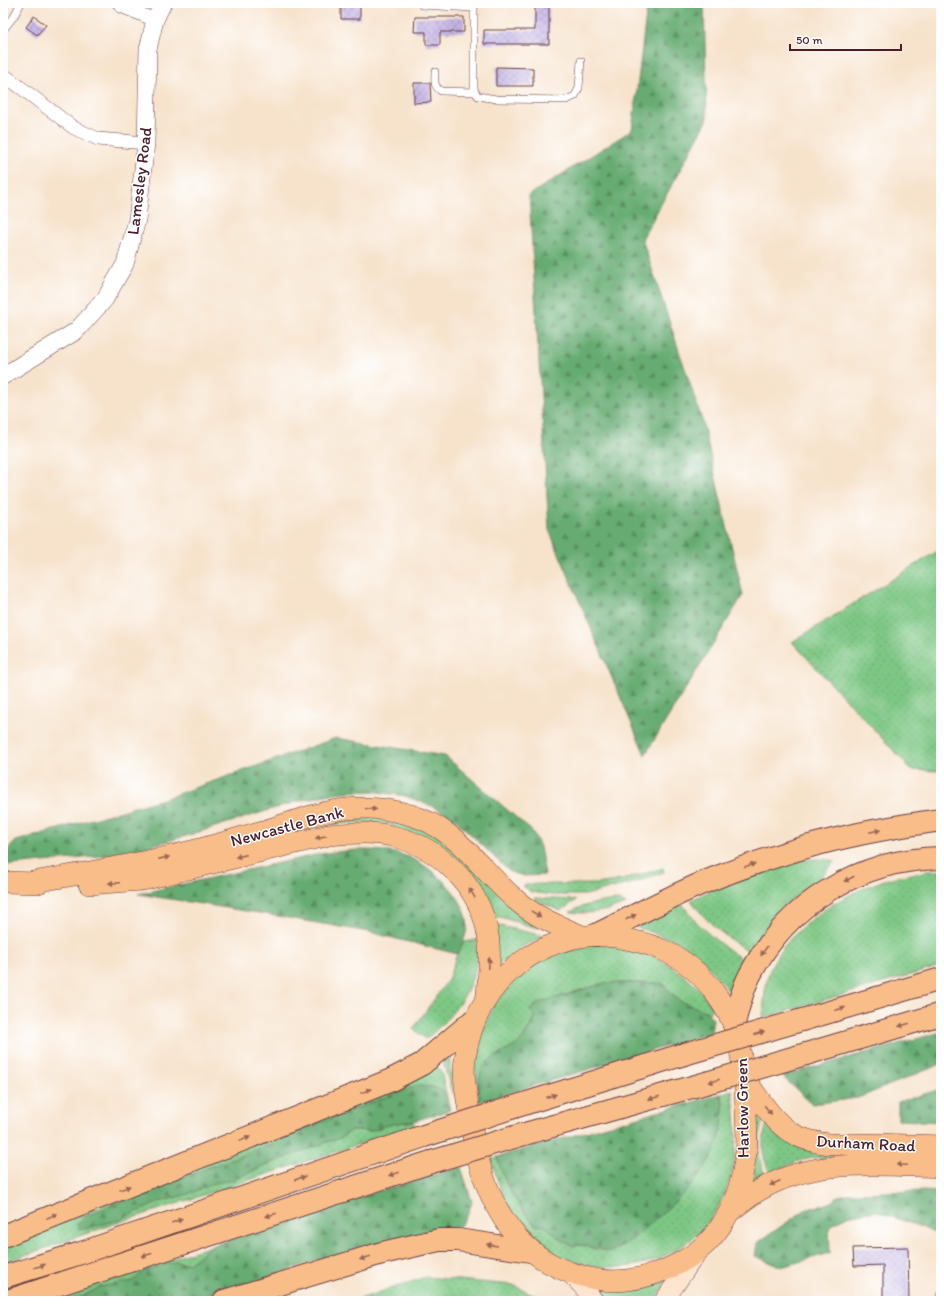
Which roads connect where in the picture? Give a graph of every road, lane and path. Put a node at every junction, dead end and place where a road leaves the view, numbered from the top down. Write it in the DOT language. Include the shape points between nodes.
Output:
graph roads {
  1 [pos="21,3"];
  2 [pos="119,3"];
  3 [pos="163,3"];
  4 [pos="422,5"];
  5 [pos="475,5"];
  6 [pos="155,20"];
  7 [pos="3,30"];
  8 [pos="581,61"];
  9 [pos="435,72"];
  10 [pos="3,74"];
  11 [pos="475,92"];
  12 [pos="146,143"];
  13 [pos="3,376"];
  14 [pos="941,820"];
  15 [pos="941,858"];
  16 [pos="3,882"];
  17 [pos="26,883"];
  18 [pos="589,936"];
  19 [pos="941,979"];
  20 [pos="487,997"];
  21 [pos="941,1014"];
  22 [pos="474,1020"];
  23 [pos="734,1024"];
  24 [pos="745,1079"];
  25 [pos="941,1146"];
  26 [pos="941,1167"];
  27 [pos="728,1213"];
  28 [pos="3,1236"];
  29 [pos="700,1248"];
  30 [pos="531,1251"];
  31 [pos="570,1273"];
  32 [pos="3,1277"];
  33 [pos="941,1295"];
  34 [pos="8,1301"];
  35 [pos="224,1301"];
  36 [pos="594,1301"];
  37 [pos="664,1301"];
  38 [pos="938,1301"];
  1 -- 7 [label="lane"];
  2 -- 6 [label="street"];
  3 -- 6 [label="street, Lamesley Road"];
  4 -- 5 [label="lane"];
  5 -- 11 [label="lane"];
  6 -- 12 [label="street, Lamesley Road" via="148,49"];
  8 -- 11 [label="lane" via="579,88 575,96 566,100 496,100 478,96"];
  9 -- 11 [label="lane" via="436,88 441,91"];
  10 -- 12 [label="street" via="74,128 98,139"];
  12 -- 13 [label="street, Lamesley Road" via="137,220 126,264 105,299 76,331"];
  18 -- 14 [label="highway, one-way" via="719,876 781,855 834,840"];
  15 -- 23 [label="highway, one-way" via="900,862 875,868 851,878 806,906 777,935 757,962 743,992"];
  16 -- 17 [label="main road, Newcastle Bank"];
  17 -- 18 [label="main road, Newcastle Bank, one-way" via="158,860 324,813 372,808 403,813 442,829 458,841 526,908 551,922"];
  20 -- 17 [label="main road, Newcastle Bank, one-way" via="487,928 474,894 464,880 430,851 396,837 357,832 329,835 162,876 122,882"];
  18 -- 20 [label="main road, Harlow Green" via="550,946 522,961 508,972"];
  18 -- 23 [label="main road, Harlow Green" via="620,937 643,942 675,956 688,964 703,979"];
  32 -- 19 [label="highway, one-way, bridge" via="514,1107"];
  20 -- 22 [label="main road, Harlow Green"];
  21 -- 34 [label="highway, one-way, bridge" via="431,1162"];
  28 -- 22 [label="highway, one-way" via="389,1081 422,1064"];
  22 -- 30 [label="main road, Harlow Green" via="465,1060 464,1080 482,1174 504,1221"];
  23 -- 24 [label="main road, Harlow Green"];
  24 -- 25 [label="main road, Durham Road, one-way" via="781,1124 790,1132 807,1140 836,1144"];
  24 -- 27 [label="main road, Harlow Green" via="747,1149 741,1182"];
  26 -- 27 [label="main road, Durham Road, one-way" via="835,1165 791,1176 759,1190"];
  27 -- 29 [label="main road, Harlow Green" via="720,1228"];
  29 -- 31 [label="main road, Harlow Green" via="678,1264 652,1276 625,1281 597,1280"];
  29 -- 37 [label="main road"];
  30 -- 31 [label="main road, Harlow Green" via="553,1266"];
  30 -- 35 [label="highway, one-way" via="466,1241 439,1240 382,1253"];
  31 -- 36 [label="main road"];
  33 -- 38 [label="lane"];
}
